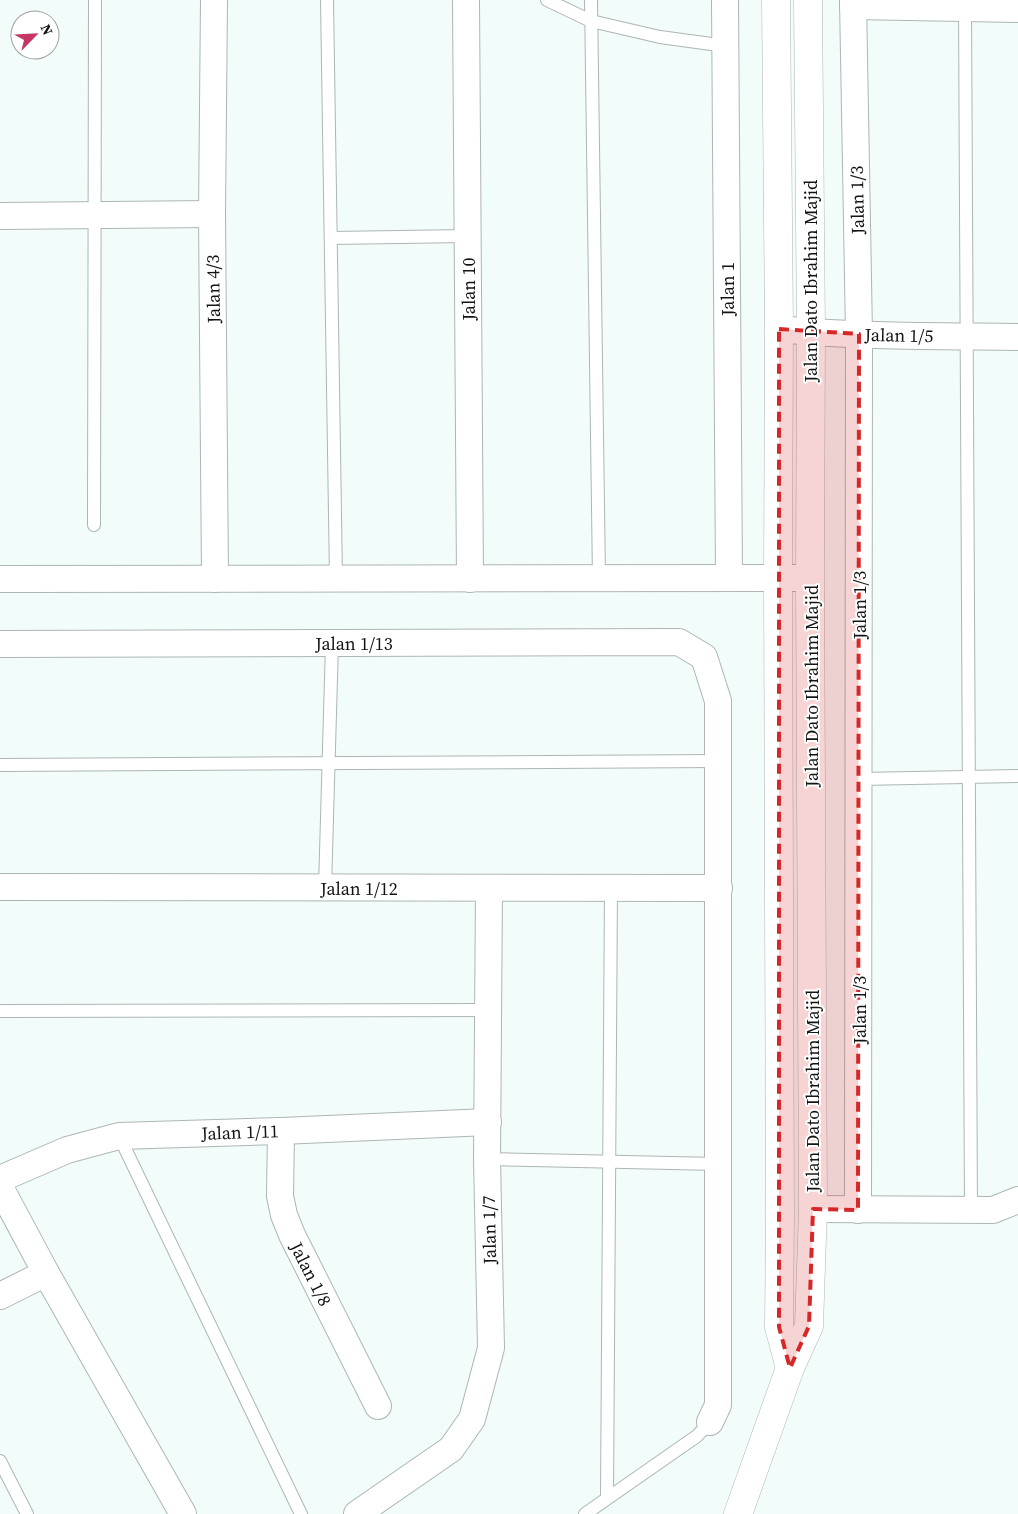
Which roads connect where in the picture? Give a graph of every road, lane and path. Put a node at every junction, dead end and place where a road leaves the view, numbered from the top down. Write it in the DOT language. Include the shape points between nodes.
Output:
graph roads {
  1 [pos="95,0"];
  2 [pos="214,0"];
  3 [pos="327,0"];
  4 [pos="466,0"];
  5 [pos="547,0"];
  6 [pos="591,0"];
  7 [pos="726,0"];
  8 [pos="776,0"];
  9 [pos="808,0"];
  10 [pos="854,3"];
  11 [pos="965,4"];
  12 [pos="1018,9"];
  13 [pos="591,21"];
  14 [pos="726,46"];
  15 [pos="212,214"];
  16 [pos="96,215"];
  17 [pos="0,216"];
  18 [pos="468,236"];
  19 [pos="331,238"];
  20 [pos="779,329"];
  21 [pos="811,332"];
  22 [pos="859,334"];
  23 [pos="967,336"];
  24 [pos="1018,337"];
  25 [pos="94,525"];
  26 [pos="729,578"];
  27 [pos="778,578"];
  28 [pos="810,578"];
  29 [pos="0,579"];
  30 [pos="216,579"];
  31 [pos="336,579"];
  32 [pos="470,579"];
  33 [pos="599,579"];
  34 [pos="332,643"];
  35 [pos="0,644"];
  36 [pos="718,761"];
  37 [pos="329,763"];
  38 [pos="0,765"];
  39 [pos="1018,776"];
  40 [pos="969,777"];
  41 [pos="859,779"];
  42 [pos="0,888"];
  43 [pos="325,888"];
  44 [pos="489,888"];
  45 [pos="611,888"];
  46 [pos="719,888"];
  47 [pos="488,1010"];
  48 [pos="0,1011"];
  49 [pos="488,1122"];
  50 [pos="281,1132"];
  51 [pos="119,1136"];
  52 [pos="487,1159"];
  53 [pos="610,1162"];
  54 [pos="718,1164"];
  55 [pos="0,1179"];
  56 [pos="0,1188"];
  57 [pos="1018,1200"];
  58 [pos="812,1209"];
  59 [pos="858,1210"];
  60 [pos="971,1210"];
  61 [pos="46,1273"];
  62 [pos="0,1296"];
  63 [pos="790,1368"];
  64 [pos="378,1406"];
  65 [pos="710,1422"];
  66 [pos="0,1462"];
  67 [pos="607,1498"];
  68 [pos="27,1514"];
  69 [pos="182,1514"];
  70 [pos="301,1514"];
  71 [pos="357,1514"];
  72 [pos="585,1514"];
  73 [pos="738,1514"];
  1 -- 16 [label="lane"];
  2 -- 15 [label="street, Jalan 4/3"];
  3 -- 19 [label="lane"];
  4 -- 18 [label="street, Jalan 10"];
  5 -- 13 [label="lane"];
  6 -- 13 [label="lane"];
  7 -- 14 [label="street, Jalan 1"];
  8 -- 20 [label="street, Jalan Dato Ibrahim Majid"];
  9 -- 21 [label="street, Jalan Dato Ibrahim Majid"];
  10 -- 11 [label="street"];
  10 -- 22 [label="street, Jalan 1/3"];
  11 -- 12 [label="street"];
  11 -- 23 [label="lane"];
  13 -- 14 [label="lane" via="660,37"];
  13 -- 33 [label="lane"];
  14 -- 26 [label="street, Jalan 1"];
  15 -- 16 [label="street"];
  15 -- 30 [label="street, Jalan 4/3"];
  16 -- 17 [label="street"];
  16 -- 25 [label="lane"];
  18 -- 19 [label="lane"];
  18 -- 32 [label="street, Jalan 10"];
  19 -- 31 [label="lane"];
  20 -- 21 [label="street, Jalan 1/5"];
  20 -- 27 [label="street, Jalan Dato Ibrahim Majid"];
  21 -- 22 [label="street, Jalan 1/5"];
  21 -- 28 [label="street, Jalan Dato Ibrahim Majid"];
  22 -- 23 [label="street, Jalan 1/5"];
  22 -- 41 [label="street, Jalan 1/3"];
  23 -- 24 [label="street, Jalan 1/5"];
  23 -- 40 [label="lane"];
  26 -- 27 [label="street"];
  26 -- 33 [label="street"];
  27 -- 28 [label="street"];
  27 -- 63 [label="street, Jalan Dato Ibrahim Majid" via="779,1327"];
  28 -- 58 [label="street, Jalan Dato Ibrahim Majid"];
  29 -- 30 [label="street"];
  30 -- 31 [label="street"];
  31 -- 32 [label="street"];
  32 -- 33 [label="street"];
  34 -- 35 [label="street, Jalan 1/13"];
  34 -- 36 [label="street, Jalan 1/13" via="679,642 704,658 718,701"];
  34 -- 37 [label="lane"];
  36 -- 37 [label="lane"];
  36 -- 46 [label="street"];
  37 -- 38 [label="lane"];
  37 -- 43 [label="lane"];
  39 -- 40 [label="lane"];
  40 -- 41 [label="lane"];
  40 -- 60 [label="lane"];
  41 -- 59 [label="street, Jalan 1/3"];
  42 -- 43 [label="street, Jalan 1/12"];
  43 -- 44 [label="street, Jalan 1/12"];
  44 -- 45 [label="street, Jalan 1/12"];
  44 -- 47 [label="street, Jalan 1/7"];
  45 -- 46 [label="street, Jalan 1/12"];
  45 -- 53 [label="lane"];
  46 -- 54 [label="street"];
  47 -- 48 [label="lane"];
  47 -- 49 [label="street, Jalan 1/7"];
  49 -- 50 [label="street, Jalan 1/11"];
  49 -- 52 [label="street, Jalan 1/7"];
  50 -- 51 [label="street, Jalan 1/11"];
  50 -- 64 [label="street, Jalan 1/8" via="280,1196 284,1215"];
  51 -- 55 [label="street, Jalan 1/11" via="66,1150"];
  51 -- 70 [label="lane"];
  52 -- 53 [label="lane"];
  52 -- 71 [label="street, Jalan 1/7" via="491,1348 472,1419 450,1449"];
  53 -- 54 [label="lane"];
  53 -- 67 [label="lane"];
  54 -- 65 [label="street" via="718,1405"];
  56 -- 61 [label="street"];
  57 -- 60 [label="street" via="993,1210"];
  58 -- 59 [label="street"];
  58 -- 63 [label="street, Jalan Dato Ibrahim Majid" via="809,1326"];
  59 -- 60 [label="street"];
  61 -- 62 [label="street"];
  61 -- 69 [label="street"];
  63 -- 73 [label="street, Jalan Dato Ibrahim Majid"];
  65 -- 67 [label="lane" via="697,1436"];
  66 -- 68 [label="lane"];
  67 -- 72 [label="lane"];
}
